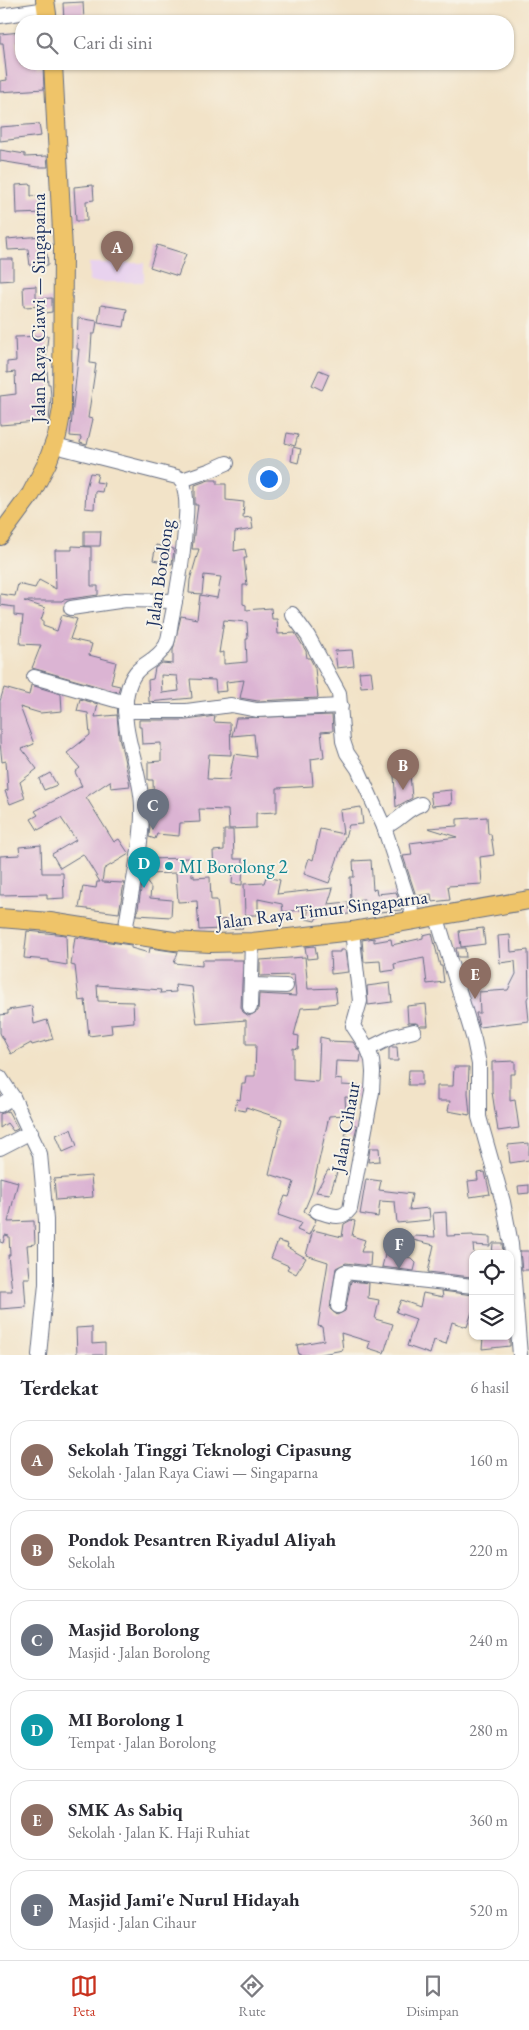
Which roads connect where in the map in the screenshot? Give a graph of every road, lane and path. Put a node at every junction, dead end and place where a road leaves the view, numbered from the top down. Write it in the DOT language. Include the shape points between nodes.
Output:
graph roads {
  1 [pos="47,10"];
  2 [pos="0,16"];
  3 [pos="53,70"];
  4 [pos="55,446"];
  5 [pos="226,463"];
  6 [pos="182,480"];
  7 [pos="0,536"];
  8 [pos="175,601"];
  9 [pos="71,608"];
  10 [pos="292,614"];
  11 [pos="34,677"];
  12 [pos="341,706"];
  13 [pos="125,707"];
  14 [pos="421,804"];
  15 [pos="384,827"];
  16 [pos="529,900"];
  17 [pos="0,918"];
  18 [pos="437,918"];
  19 [pos="416,921"];
  20 [pos="352,931"];
  21 [pos="125,934"];
  22 [pos="252,942"];
  23 [pos="250,985"];
  24 [pos="286,986"];
  25 [pos="250,1007"];
  26 [pos="414,1032"];
  27 [pos="368,1049"];
  28 [pos="0,1077"];
  29 [pos="13,1097"];
  30 [pos="0,1105"];
  31 [pos="31,1132"];
  32 [pos="0,1148"];
  33 [pos="317,1211"];
  34 [pos="511,1250"];
  35 [pos="469,1286"];
  36 [pos="513,1295"];
  37 [pos="338,1306"];
  38 [pos="39,1355"];
  39 [pos="520,1355"];
  1 -- 2 [label="street"];
  3 -- 4 [label="main road, Jalan Raya Ciawi — Singaparna" via="63,250 62,409"];
  4 -- 6 [label="street"];
  4 -- 7 [label="main road, Jalan Raya Ciawi — Singaparna" via="31,494"];
  5 -- 6 [label="street"];
  6 -- 8 [label="street, Jalan Borolong" via="186,489 186,516"];
  8 -- 9 [label="street" via="126,600"];
  8 -- 13 [label="street, Jalan Borolong" via="167,644 138,667 130,681"];
  10 -- 12 [label="street" via="336,686"];
  11 -- 13 [label="street"];
  12 -- 13 [label="street" via="257,710 231,705 187,711"];
  12 -- 15 [label="street" via="347,753 358,769"];
  13 -- 21 [label="street, Jalan Borolong" via="124,718 142,808"];
  14 -- 15 [label="street"];
  15 -- 19 [label="street"];
  16 -- 18 [label="main road, Jalan Raya Timur Singaparna"];
  17 -- 21 [label="main road, Jalan Raya Timur Singaparna"];
  18 -- 19 [label="main road, Jalan Raya Timur Singaparna"];
  18 -- 34 [label="street" via="474,1040 480,1117 503,1202"];
  19 -- 20 [label="main road, Jalan Raya Timur Singaparna"];
  20 -- 22 [label="main road, Jalan Raya Timur Singaparna"];
  20 -- 27 [label="street, Jalan Cihaur" via="360,1001 353,1026"];
  21 -- 22 [label="main road, Jalan Raya Timur Singaparna" via="210,944"];
  22 -- 23 [label="street"];
  23 -- 24 [label="street"];
  23 -- 25 [label="street"];
  26 -- 27 [label="street" via="394,1036"];
  27 -- 33 [label="street, Jalan Cihaur" via="372,1060 372,1092 350,1209 340,1217"];
  28 -- 29 [label="street"];
  29 -- 30 [label="street"];
  29 -- 31 [label="street"];
  31 -- 32 [label="street"];
  31 -- 38 [label="street" via="40,1154 46,1220 46,1284"];
  35 -- 37 [label="street" via="345,1272"];
  36 -- 39 [label="street"];
}
